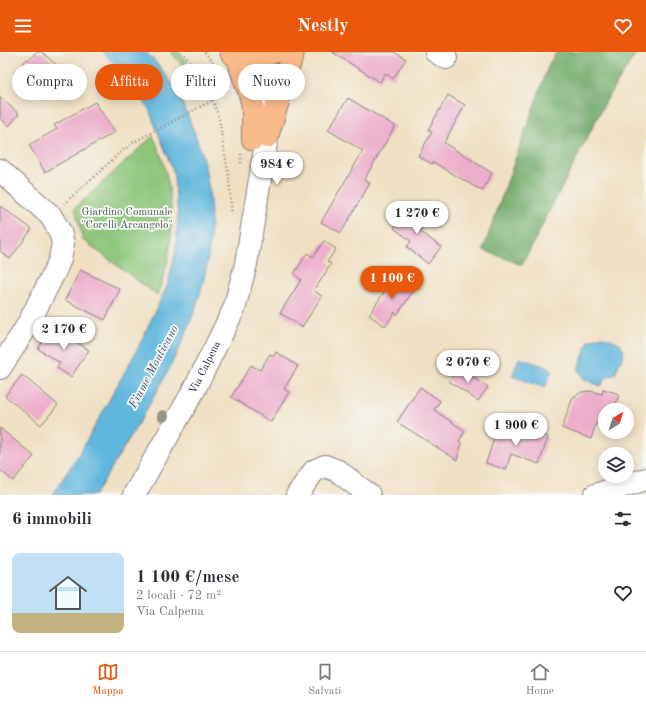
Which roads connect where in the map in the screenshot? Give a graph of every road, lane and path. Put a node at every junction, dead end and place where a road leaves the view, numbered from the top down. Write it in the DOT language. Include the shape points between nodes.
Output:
graph roads {
  1 [pos="182,52"];
  2 [pos="273,52"];
  3 [pos="293,52"];
  4 [pos="237,54"];
  5 [pos="191,64"];
  6 [pos="213,100"];
  7 [pos="260,138"];
  8 [pos="0,170"];
  9 [pos="51,216"];
  10 [pos="242,226"];
  11 [pos="0,368"];
  12 [pos="646,479"];
  13 [pos="134,495"];
  14 [pos="297,495"];
  15 [pos="369,495"];
  16 [pos="596,495"];
  1 -- 5 [label="path"];
  2 -- 4 [label="main road"];
  3 -- 7 [label="main road"];
  4 -- 7 [label="main road" via="252,101"];
  6 -- 9 [label="path" via="122,151"];
  6 -- 10 [label="path"];
  7 -- 10 [label="street, Via Calpena"];
  8 -- 9 [label="street"];
  9 -- 11 [label="street" via="63,242 60,259 26,328"];
  10 -- 13 [label="street, Via Calpena" via="246,264 234,309 194,390"];
  12 -- 16 [label="street"];
  14 -- 15 [label="street" via="314,471 325,466 338,471"];
}
